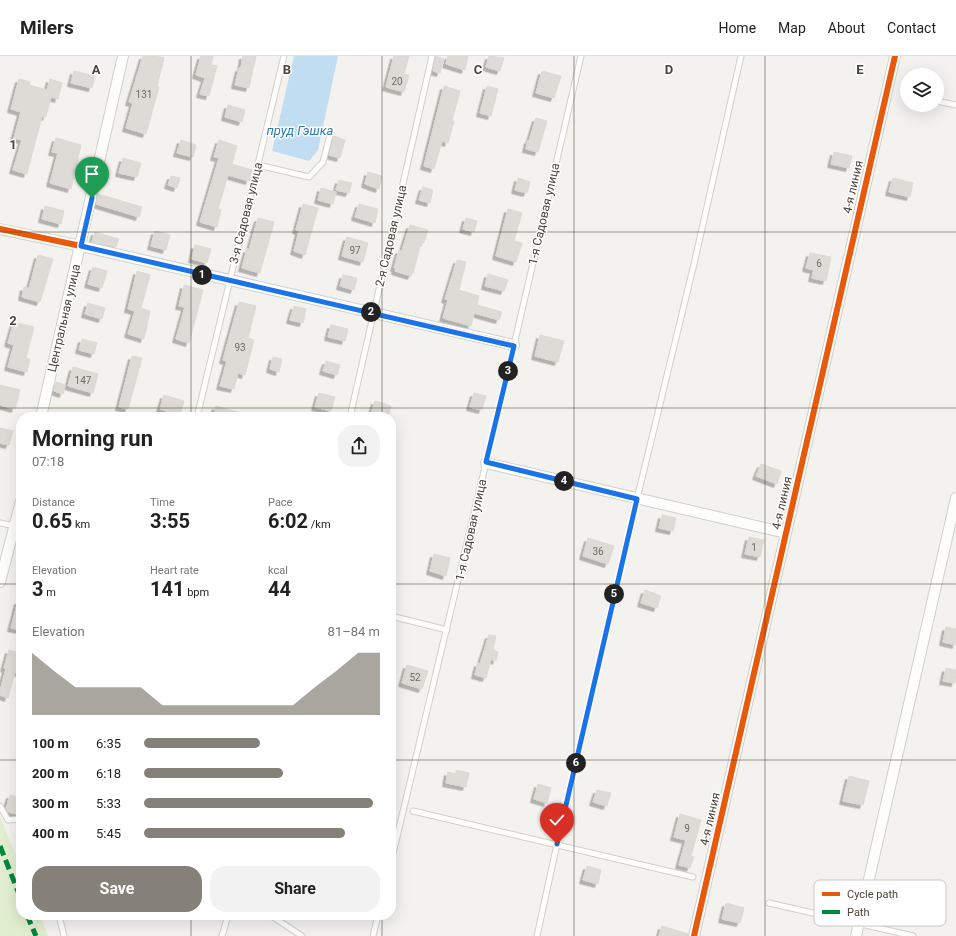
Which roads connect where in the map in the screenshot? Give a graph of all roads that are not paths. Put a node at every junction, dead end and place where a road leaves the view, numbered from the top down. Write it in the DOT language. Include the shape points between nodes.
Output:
graph roads {
  1 [pos="124,56"];
  2 [pos="284,56"];
  3 [pos="432,56"];
  4 [pos="581,56"];
  5 [pos="741,56"];
  6 [pos="895,56"];
  7 [pos="944,102"];
  8 [pos="956,105"];
  9 [pos="330,135"];
  10 [pos="258,165"];
  11 [pos="0,229"];
  12 [pos="81,246"];
  13 [pos="230,281"];
  14 [pos="373,312"];
  15 [pos="514,346"];
  16 [pos="42,412"];
  17 [pos="198,412"];
  18 [pos="351,412"];
  19 [pos="486,462"];
  20 [pos="956,498"];
  21 [pos="637,499"];
  22 [pos="0,523"];
  23 [pos="16,527"];
  24 [pos="16,533"];
  25 [pos="786,533"];
  26 [pos="0,582"];
  27 [pos="396,617"];
  28 [pos="447,630"];
  29 [pos="0,806"];
  30 [pos="413,811"];
  31 [pos="16,819"];
  32 [pos="396,841"];
  33 [pos="557,844"];
  34 [pos="693,876"];
  35 [pos="869,880"];
  36 [pos="769,903"];
  37 [pos="814,913"];
  38 [pos="60,920"];
  39 [pos="227,920"];
  40 [pos="278,920"];
  41 [pos="377,920"];
  42 [pos="858,926"];
  43 [pos="871,926"];
  44 [pos="64,936"];
  45 [pos="222,936"];
  46 [pos="302,936"];
  47 [pos="373,936"];
  48 [pos="537,936"];
  49 [pos="694,936"];
  50 [pos="856,936"];
  51 [pos="913,936"];
  1 -- 12 [label="street, Центральная улица"];
  2 -- 10 [label="lane, 3-я Садовая улица"];
  3 -- 14 [label="lane, 2-я Садовая улица"];
  4 -- 15 [label="lane, 1-я Садовая улица"];
  5 -- 21 [label="lane"];
  6 -- 25 [label="street, 4-я линия"];
  7 -- 8 [label="lane"];
  9 -- 10 [label="lane" via="324,162 309,177"];
  10 -- 13 [label="lane, 3-я Садовая улица"];
  11 -- 12 [label="street"];
  12 -- 13 [label="street"];
  12 -- 16 [label="street, Центральная улица"];
  13 -- 14 [label="street"];
  13 -- 17 [label="lane, 3-я Садовая улица"];
  14 -- 15 [label="street"];
  14 -- 18 [label="lane, 2-я Садовая улица"];
  15 -- 19 [label="lane, 1-я Садовая улица"];
  19 -- 21 [label="street"];
  19 -- 28 [label="lane, 1-я Садовая улица"];
  20 -- 35 [label="street"];
  21 -- 25 [label="street"];
  21 -- 33 [label="lane"];
  22 -- 23 [label="lane"];
  24 -- 26 [label="street"];
  25 -- 49 [label="street, 4-я линия"];
  27 -- 28 [label="lane"];
  28 -- 32 [label="lane, 1-я Садовая улица"];
  29 -- 31 [label="lane" via="8,820"];
  30 -- 33 [label="lane"];
  33 -- 34 [label="lane"];
  33 -- 48 [label="lane"];
  36 -- 37 [label="lane"];
  38 -- 44 [label="lane"];
  39 -- 45 [label="lane"];
  40 -- 46 [label="lane"];
  41 -- 47 [label="lane"];
  42 -- 50 [label="street"];
  43 -- 51 [label="lane"];
}
